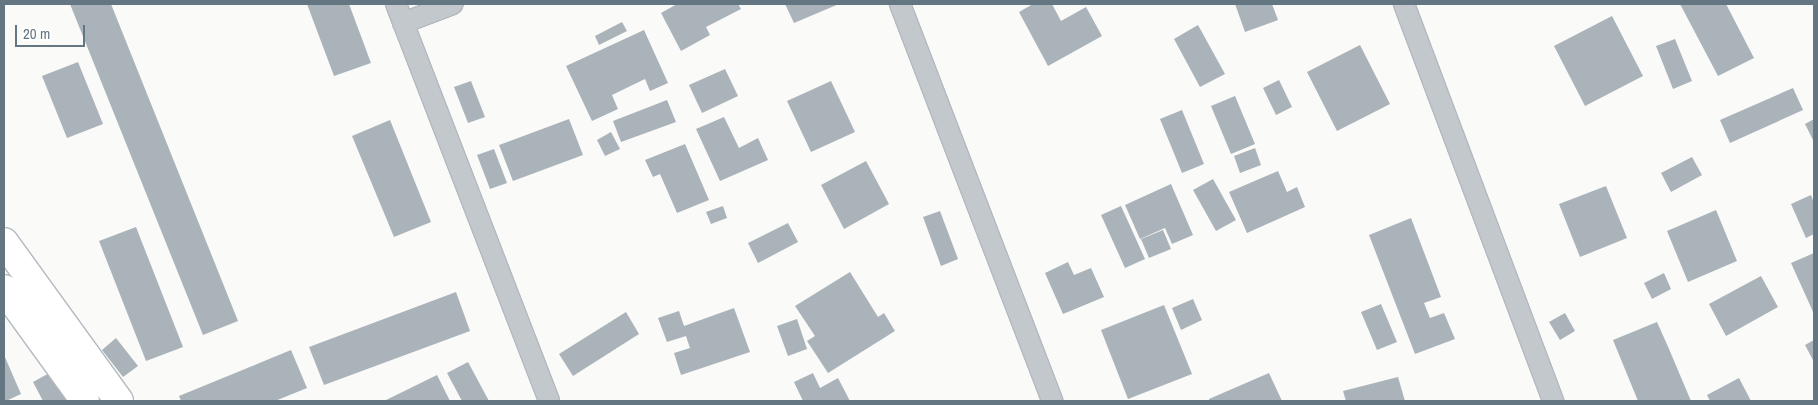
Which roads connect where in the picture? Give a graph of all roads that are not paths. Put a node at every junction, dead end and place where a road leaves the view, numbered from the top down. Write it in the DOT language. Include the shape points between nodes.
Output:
graph roads {
  1 [pos="396,4"];
  2 [pos="453,4"];
  3 [pos="900,4"];
  4 [pos="1404,4"];
  5 [pos="403,23"];
  6 [pos="4,242"];
  7 [pos="4,289"];
  8 [pos="85,401"];
  9 [pos="119,401"];
  10 [pos="549,401"];
  11 [pos="1052,401"];
  12 [pos="1553,401"];
  1 -- 5 [label="street"];
  2 -- 5 [label="street"];
  3 -- 11 [label="street"];
  4 -- 12 [label="street"];
  5 -- 10 [label="street"];
  6 -- 9 [label="street"];
  7 -- 8 [label="street"];
}
